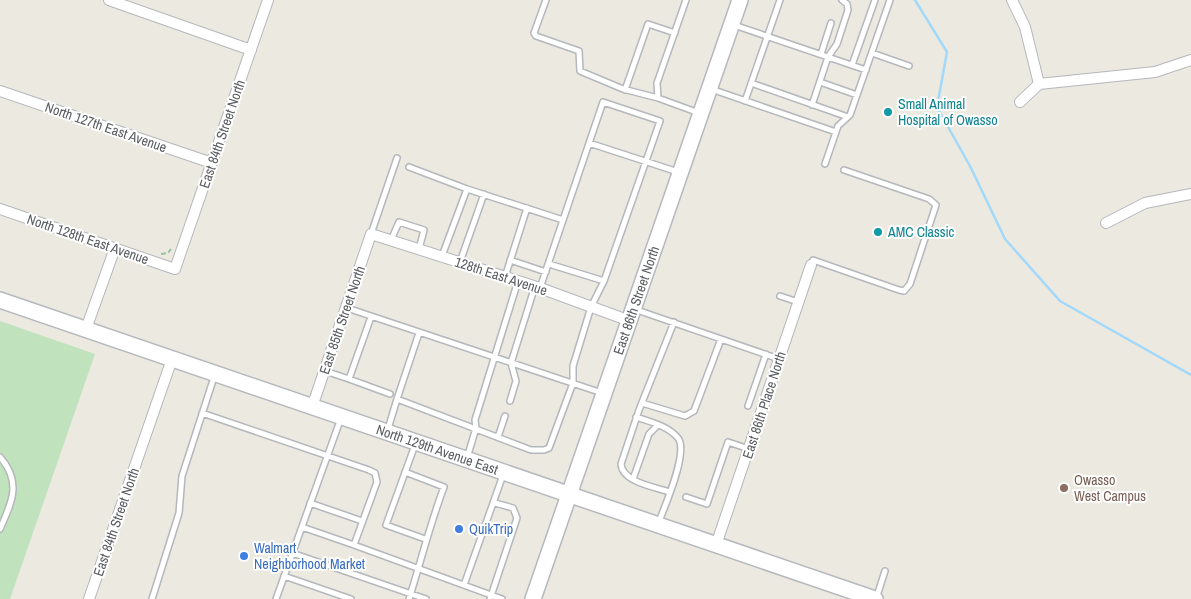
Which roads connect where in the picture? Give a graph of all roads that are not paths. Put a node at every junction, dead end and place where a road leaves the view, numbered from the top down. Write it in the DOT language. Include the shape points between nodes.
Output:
graph roads {
  1 [pos="109,0"];
  2 [pos="268,0"];
  3 [pos="546,0"];
  4 [pos="686,0"];
  5 [pos="740,0"];
  6 [pos="780,0"];
  7 [pos="842,0"];
  8 [pos="875,0"];
  9 [pos="890,0"];
  10 [pos="1012,0"];
  11 [pos="137,5"];
  12 [pos="831,23"];
  13 [pos="732,24"];
  14 [pos="675,33"];
  15 [pos="767,36"];
  16 [pos="251,50"];
  17 [pos="872,53"];
  18 [pos="821,54"];
  19 [pos="828,57"];
  20 [pos="1191,60"];
  21 [pos="852,65"];
  22 [pos="909,66"];
  23 [pos="866,70"];
  24 [pos="820,82"];
  25 [pos="751,83"];
  26 [pos="1039,84"];
  27 [pos="710,89"];
  28 [pos="0,90"];
  29 [pos="625,90"];
  30 [pos="857,95"];
  31 [pos="658,98"];
  32 [pos="745,101"];
  33 [pos="1020,102"];
  34 [pos="812,104"];
  35 [pos="701,113"];
  36 [pos="848,117"];
  37 [pos="836,132"];
  38 [pos="589,144"];
  39 [pos="397,158"];
  40 [pos="645,162"];
  41 [pos="212,163"];
  42 [pos="825,164"];
  43 [pos="409,168"];
  44 [pos="844,170"];
  45 [pos="680,173"];
  46 [pos="467,188"];
  47 [pos="484,194"];
  48 [pos="1191,194"];
  49 [pos="527,208"];
  50 [pos="0,209"];
  51 [pos="563,220"];
  52 [pos="1106,223"];
  53 [pos="371,234"];
  54 [pos="391,240"];
  55 [pos="115,248"];
  56 [pos="419,249"];
  57 [pos="442,256"];
  58 [pos="510,260"];
  59 [pos="460,262"];
  60 [pos="812,263"];
  61 [pos="549,264"];
  62 [pos="175,268"];
  63 [pos="546,272"];
  64 [pos="505,277"];
  65 [pos="518,281"];
  66 [pos="604,281"];
  67 [pos="538,287"];
  68 [pos="780,296"];
  69 [pos="0,300"];
  70 [pos="798,303"];
  71 [pos="591,307"];
  72 [pos="346,308"];
  73 [pos="632,314"];
  74 [pos="370,316"];
  75 [pos="674,322"];
  76 [pos="86,330"];
  77 [pos="419,333"];
  78 [pos="721,339"];
  79 [pos="766,354"];
  80 [pos="495,358"];
  81 [pos="172,359"];
  82 [pos="779,359"];
  83 [pos="511,363"];
  84 [pos="324,370"];
  85 [pos="215,374"];
  86 [pos="349,379"];
  87 [pos="573,383"];
  88 [pos="604,393"];
  89 [pos="390,394"];
  90 [pos="397,399"];
  91 [pos="510,401"];
  92 [pos="642,403"];
  93 [pos="748,406"];
  94 [pos="312,407"];
  95 [pos="202,413"];
  96 [pos="505,416"];
  97 [pos="341,417"];
  98 [pos="636,417"];
  99 [pos="658,425"];
  100 [pos="476,428"];
  101 [pos="387,432"];
  102 [pos="498,437"];
  103 [pos="416,442"];
  104 [pos="750,449"];
  105 [pos="328,455"];
  106 [pos="0,457"];
  107 [pos="467,459"];
  108 [pos="405,472"];
  109 [pos="503,472"];
  110 [pos="633,479"];
  111 [pos="669,492"];
  112 [pos="569,494"];
  113 [pos="686,497"];
  114 [pos="310,503"];
  115 [pos="495,503"];
  116 [pos="362,521"];
  117 [pos="658,525"];
  118 [pos="302,527"];
  119 [pos="0,529"];
  120 [pos="425,539"];
  121 [pos="354,545"];
  122 [pos="716,545"];
  123 [pos="292,553"];
  124 [pos="420,569"];
  125 [pos="885,570"];
  126 [pos="284,576"];
  127 [pos="464,585"];
  128 [pos="410,596"];
  129 [pos="491,597"];
  130 [pos="89,599"];
  131 [pos="152,599"];
  132 [pos="276,599"];
  133 [pos="351,599"];
  134 [pos="426,599"];
  135 [pos="502,599"];
  136 [pos="533,599"];
  137 [pos="875,599"];
  1 -- 11 [label="street"];
  2 -- 16 [label="street, East 84th Street North"];
  3 -- 29 [label="lane" via="534,33 536,36 579,51 580,71"];
  4 -- 14 [label="lane"];
  5 -- 13 [label="main road, East 86th Street North"];
  6 -- 15 [label="lane"];
  7 -- 19 [label="lane" via="848,10 837,44"];
  8 -- 21 [label="lane"];
  9 -- 17 [label="lane"];
  10 -- 26 [label="street" via="1025,27"];
  11 -- 16 [label="street"];
  12 -- 18 [label="lane"];
  13 -- 15 [label="lane"];
  13 -- 27 [label="main road, East 86th Street North"];
  14 -- 29 [label="lane" via="648,24"];
  14 -- 31 [label="lane" via="657,83"];
  15 -- 18 [label="lane"];
  15 -- 25 [label="lane"];
  16 -- 41 [label="street, East 84th Street North"];
  17 -- 22 [label="lane"];
  17 -- 23 [label="lane"];
  18 -- 19 [label="lane"];
  19 -- 21 [label="lane"];
  19 -- 24 [label="lane"];
  20 -- 26 [label="street" via="1155,72"];
  21 -- 23 [label="lane"];
  23 -- 30 [label="lane"];
  24 -- 30 [label="lane"];
  24 -- 34 [label="lane"];
  25 -- 32 [label="lane"];
  25 -- 34 [label="lane"];
  26 -- 33 [label="street"];
  27 -- 32 [label="lane"];
  27 -- 35 [label="main road, East 86th Street North"];
  28 -- 41 [label="street, North 127th East Avenue"];
  29 -- 31 [label="lane"];
  30 -- 36 [label="lane"];
  31 -- 35 [label="lane"];
  32 -- 37 [label="lane"];
  34 -- 36 [label="lane"];
  35 -- 45 [label="main road, East 86th Street North"];
  36 -- 37 [label="lane"];
  37 -- 42 [label="lane"];
  38 -- 40 [label="lane"];
  38 -- 40 [label="lane" via="603,102 660,121"];
  38 -- 51 [label="lane"];
  39 -- 53 [label="lane"];
  40 -- 45 [label="lane"];
  40 -- 66 [label="lane"];
  41 -- 62 [label="street, East 84th Street North"];
  43 -- 46 [label="lane"];
  44 -- 60 [label="lane" via="934,202 935,211 920,257 904,291"];
  45 -- 73 [label="main road, East 86th Street North"];
  46 -- 47 [label="lane"];
  46 -- 57 [label="lane"];
  47 -- 49 [label="lane"];
  47 -- 59 [label="lane"];
  48 -- 52 [label="street" via="1145,203"];
  49 -- 51 [label="lane"];
  49 -- 58 [label="lane"];
  50 -- 55 [label="street, North 128th East Avenue"];
  51 -- 61 [label="lane"];
  53 -- 54 [label="street, 128th East Avenue"];
  53 -- 72 [label="street, East 85th Street North"];
  54 -- 56 [label="street, 128th East Avenue"];
  54 -- 56 [label="lane" via="399,222 424,230"];
  55 -- 62 [label="street, North 128th East Avenue"];
  55 -- 76 [label="street"];
  56 -- 57 [label="street, 128th East Avenue"];
  57 -- 59 [label="street, 128th East Avenue"];
  58 -- 63 [label="lane"];
  58 -- 64 [label="lane"];
  59 -- 64 [label="street, 128th East Avenue"];
  60 -- 70 [label="street, East 86th Place North"];
  61 -- 63 [label="lane"];
  61 -- 66 [label="lane"];
  63 -- 67 [label="lane"];
  64 -- 65 [label="street, 128th East Avenue"];
  65 -- 67 [label="street, 128th East Avenue"];
  65 -- 80 [label="lane"];
  66 -- 71 [label="lane"];
  67 -- 71 [label="street, 128th East Avenue"];
  67 -- 83 [label="lane"];
  68 -- 70 [label="lane"];
  69 -- 76 [label="main road, North 129th Avenue East"];
  70 -- 82 [label="street, East 86th Place North"];
  71 -- 73 [label="street, 128th East Avenue"];
  71 -- 87 [label="lane" via="573,366"];
  72 -- 74 [label="lane"];
  72 -- 84 [label="street, East 85th Street North"];
  73 -- 75 [label="lane"];
  73 -- 88 [label="main road, East 86th Street North"];
  74 -- 77 [label="lane"];
  74 -- 86 [label="lane"];
  75 -- 78 [label="lane"];
  75 -- 92 [label="lane"];
  76 -- 81 [label="main road, North 129th Avenue East"];
  77 -- 80 [label="lane"];
  77 -- 90 [label="lane"];
  78 -- 79 [label="lane"];
  78 -- 92 [label="lane" via="698,405 690,415"];
  79 -- 82 [label="lane"];
  79 -- 93 [label="lane"];
  80 -- 83 [label="lane"];
  80 -- 100 [label="lane" via="475,420"];
  81 -- 85 [label="main road, North 129th Avenue East"];
  81 -- 130 [label="street, East 84th Street North"];
  82 -- 104 [label="street, East 86th Place North"];
  83 -- 87 [label="lane"];
  83 -- 91 [label="lane" via="516,381"];
  84 -- 86 [label="lane"];
  84 -- 94 [label="street, East 85th Street North"];
  85 -- 94 [label="main road, North 129th Avenue East"];
  85 -- 95 [label="lane"];
  86 -- 89 [label="lane"];
  87 -- 88 [label="lane"];
  87 -- 102 [label="lane" via="549,448 531,450"];
  88 -- 112 [label="main road, East 86th Street North"];
  90 -- 100 [label="lane"];
  90 -- 101 [label="lane"];
  92 -- 98 [label="lane"];
  94 -- 97 [label="main road, North 129th Avenue East"];
  95 -- 105 [label="lane"];
  95 -- 131 [label="lane" via="182,476 179,513"];
  96 -- 102 [label="lane"];
  97 -- 101 [label="main road, North 129th Avenue East"];
  97 -- 105 [label="lane"];
  98 -- 99 [label="lane"];
  98 -- 110 [label="lane" via="621,464 623,473"];
  99 -- 110 [label="lane" via="649,434"];
  99 -- 111 [label="lane" via="673,433 682,447"];
  100 -- 102 [label="lane"];
  100 -- 107 [label="lane"];
  101 -- 103 [label="main road, North 129th Avenue East"];
  103 -- 107 [label="main road, North 129th Avenue East"];
  103 -- 108 [label="lane"];
  104 -- 113 [label="lane" via="728,442 707,504"];
  104 -- 122 [label="street, East 86th Place North"];
  105 -- 114 [label="lane"];
  105 -- 116 [label="lane" via="375,473 377,482"];
  106 -- 119 [label="lane" via="8,467 14,487"];
  107 -- 109 [label="main road, North 129th Avenue East"];
  108 -- 120 [label="lane" via="444,487"];
  108 -- 120 [label="lane" via="386,525"];
  109 -- 112 [label="main road, North 129th Avenue East"];
  109 -- 115 [label="lane"];
  110 -- 111 [label="lane"];
  111 -- 117 [label="lane"];
  112 -- 117 [label="main road, North 129th Avenue East"];
  112 -- 136 [label="main road, East 86th Street North"];
  114 -- 116 [label="lane"];
  114 -- 118 [label="lane"];
  115 -- 127 [label="lane"];
  115 -- 129 [label="lane" via="513,508 517,518"];
  116 -- 121 [label="lane"];
  117 -- 122 [label="main road, North 129th Avenue East"];
  118 -- 121 [label="lane"];
  118 -- 123 [label="lane"];
  120 -- 124 [label="lane"];
  121 -- 124 [label="lane"];
  122 -- 137 [label="main road, North 129th Avenue East"];
  123 -- 126 [label="lane"];
  123 -- 128 [label="lane"];
  124 -- 127 [label="lane"];
  124 -- 128 [label="lane"];
  125 -- 137 [label="lane"];
  126 -- 132 [label="lane"];
  126 -- 133 [label="lane"];
  127 -- 129 [label="lane"];
  128 -- 134 [label="lane"];
  129 -- 135 [label="lane"];
}
